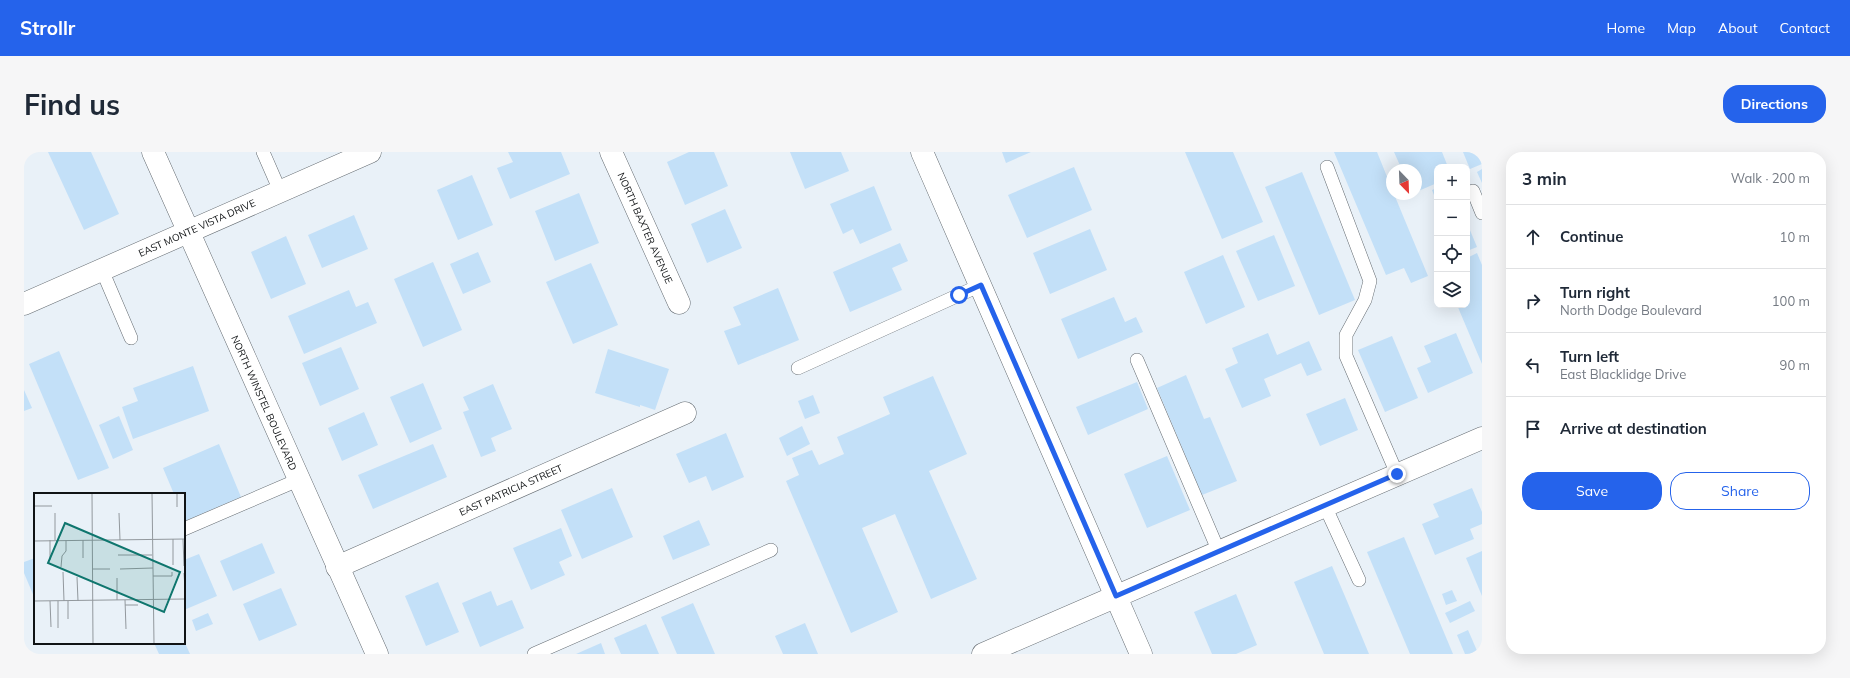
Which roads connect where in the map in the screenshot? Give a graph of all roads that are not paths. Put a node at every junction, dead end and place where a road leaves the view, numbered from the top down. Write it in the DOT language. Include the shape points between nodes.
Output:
graph roads {
  1 [pos="153,152"];
  2 [pos="263,152"];
  3 [pos="370,152"];
  4 [pos="611,152"];
  5 [pos="922,152"];
  6 [pos="1327,167"];
  7 [pos="280,191"];
  8 [pos="1473,191"];
  9 [pos="1482,213"];
  10 [pos="188,232"];
  11 [pos="102,270"];
  12 [pos="981,285"];
  13 [pos="24,304"];
  14 [pos="679,304"];
  15 [pos="132,338"];
  16 [pos="1137,360"];
  17 [pos="798,368"];
  18 [pos="685,413"];
  19 [pos="1482,438"];
  20 [pos="1397,474"];
  21 [pos="298,480"];
  22 [pos="1325,506"];
  23 [pos="185,529"];
  24 [pos="771,550"];
  25 [pos="1219,552"];
  26 [pos="337,567"];
  27 [pos="1359,580"];
  28 [pos="1116,596"];
  29 [pos="377,654"];
  30 [pos="534,654"];
  31 [pos="983,654"];
  32 [pos="1141,654"];
  1 -- 10 [label="street, NORTH WINSTEL BOULEVARD"];
  2 -- 7 [label="lane"];
  3 -- 7 [label="street, EAST MONTE VISTA DRIVE"];
  4 -- 14 [label="street, NORTH BAXTER AVENUE"];
  5 -- 12 [label="street"];
  6 -- 20 [label="lane" via="1370,280 1366,300 1346,335 1346,356"];
  7 -- 10 [label="street, EAST MONTE VISTA DRIVE"];
  8 -- 9 [label="lane"];
  10 -- 11 [label="street, EAST MONTE VISTA DRIVE"];
  10 -- 21 [label="street, NORTH WINSTEL BOULEVARD"];
  11 -- 13 [label="street, EAST MONTE VISTA DRIVE"];
  11 -- 15 [label="lane"];
  12 -- 17 [label="lane"];
  12 -- 28 [label="street"];
  16 -- 25 [label="lane"];
  18 -- 26 [label="street, EAST PATRICIA STREET"];
  19 -- 20 [label="street"];
  20 -- 22 [label="street"];
  21 -- 23 [label="lane"];
  21 -- 26 [label="street, NORTH WINSTEL BOULEVARD"];
  22 -- 25 [label="street"];
  22 -- 27 [label="lane"];
  24 -- 30 [label="lane"];
  25 -- 28 [label="street"];
  26 -- 29 [label="street, NORTH WINSTEL BOULEVARD"];
  28 -- 31 [label="street"];
  28 -- 32 [label="street"];
}
